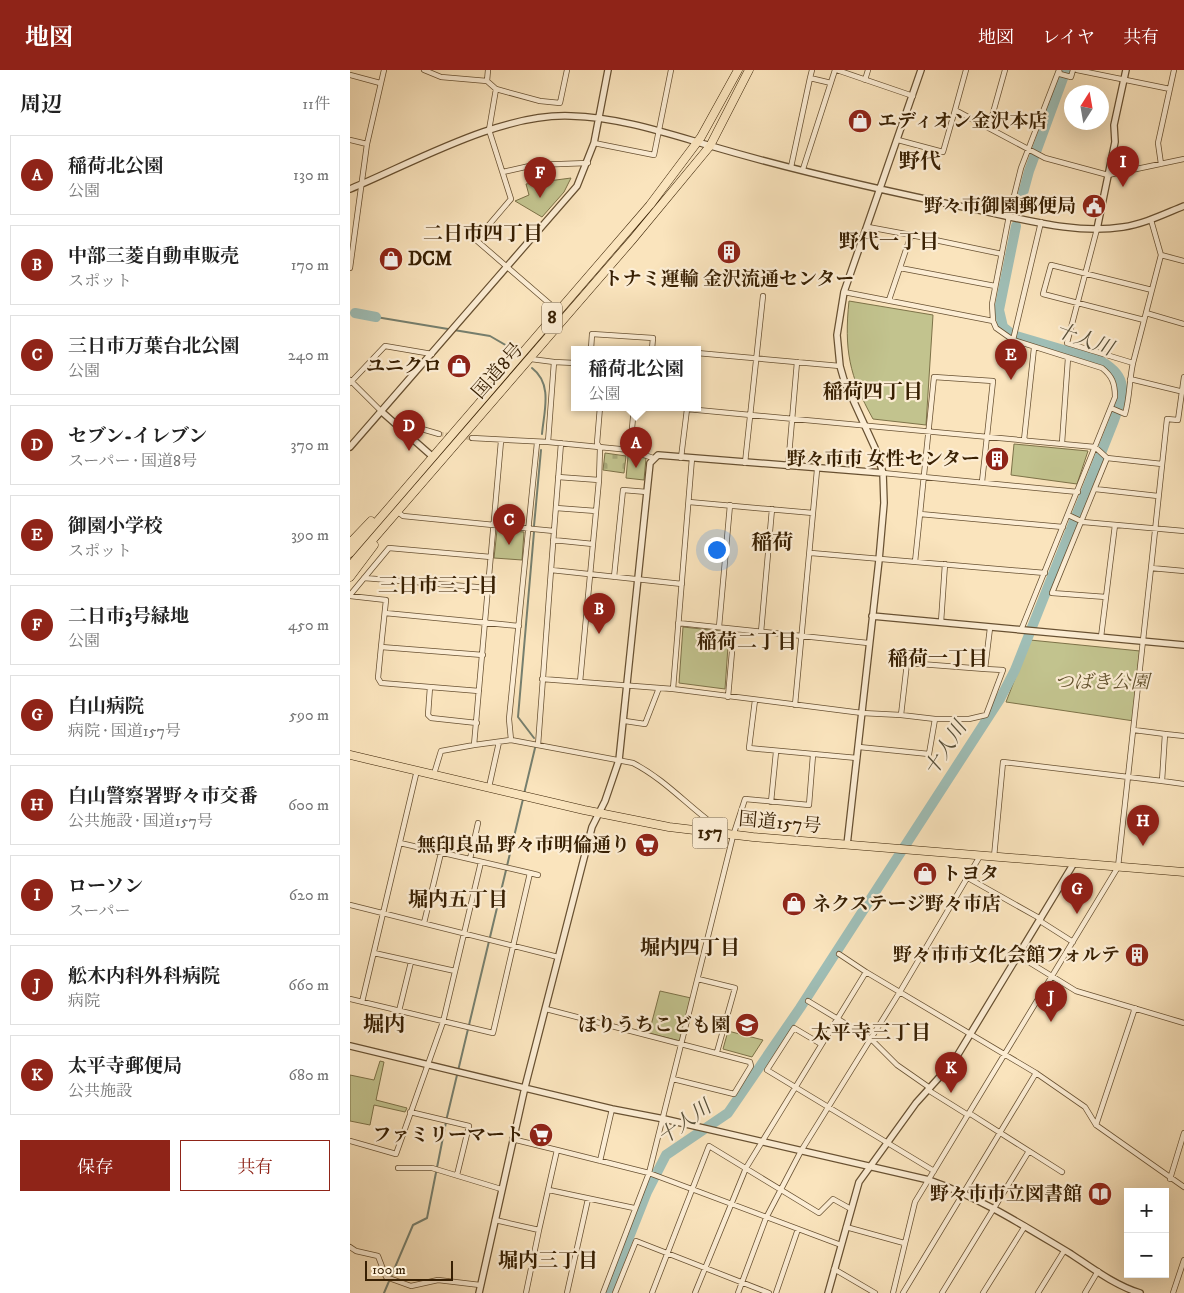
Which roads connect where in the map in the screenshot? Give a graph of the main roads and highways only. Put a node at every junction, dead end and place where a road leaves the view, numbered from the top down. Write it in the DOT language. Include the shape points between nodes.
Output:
graph roads {
  1 [pos="738,70"];
  2 [pos="749,70"];
  3 [pos="411,481"];
  4 [pos="395,514"];
  5 [pos="350,543"];
  6 [pos="350,553"];
  7 [pos="350,566"];
  8 [pos="350,577"];
  9 [pos="350,754"];
  10 [pos="1184,872"];
  1 -- 3 [label="highway, 国道8号 / 8" via="698,142 650,205"];
  2 -- 4 [label="highway, 国道8号 / 8" via="710,146"];
  3 -- 5 [label="highway"];
  3 -- 6 [label="highway, 国道8号 / 8"];
  4 -- 7 [label="highway, 国道8号 / 8"];
  4 -- 8 [label="highway"];
  9 -- 10 [label="highway, 国道157号 / 157" via="598,813 733,836"];
}
